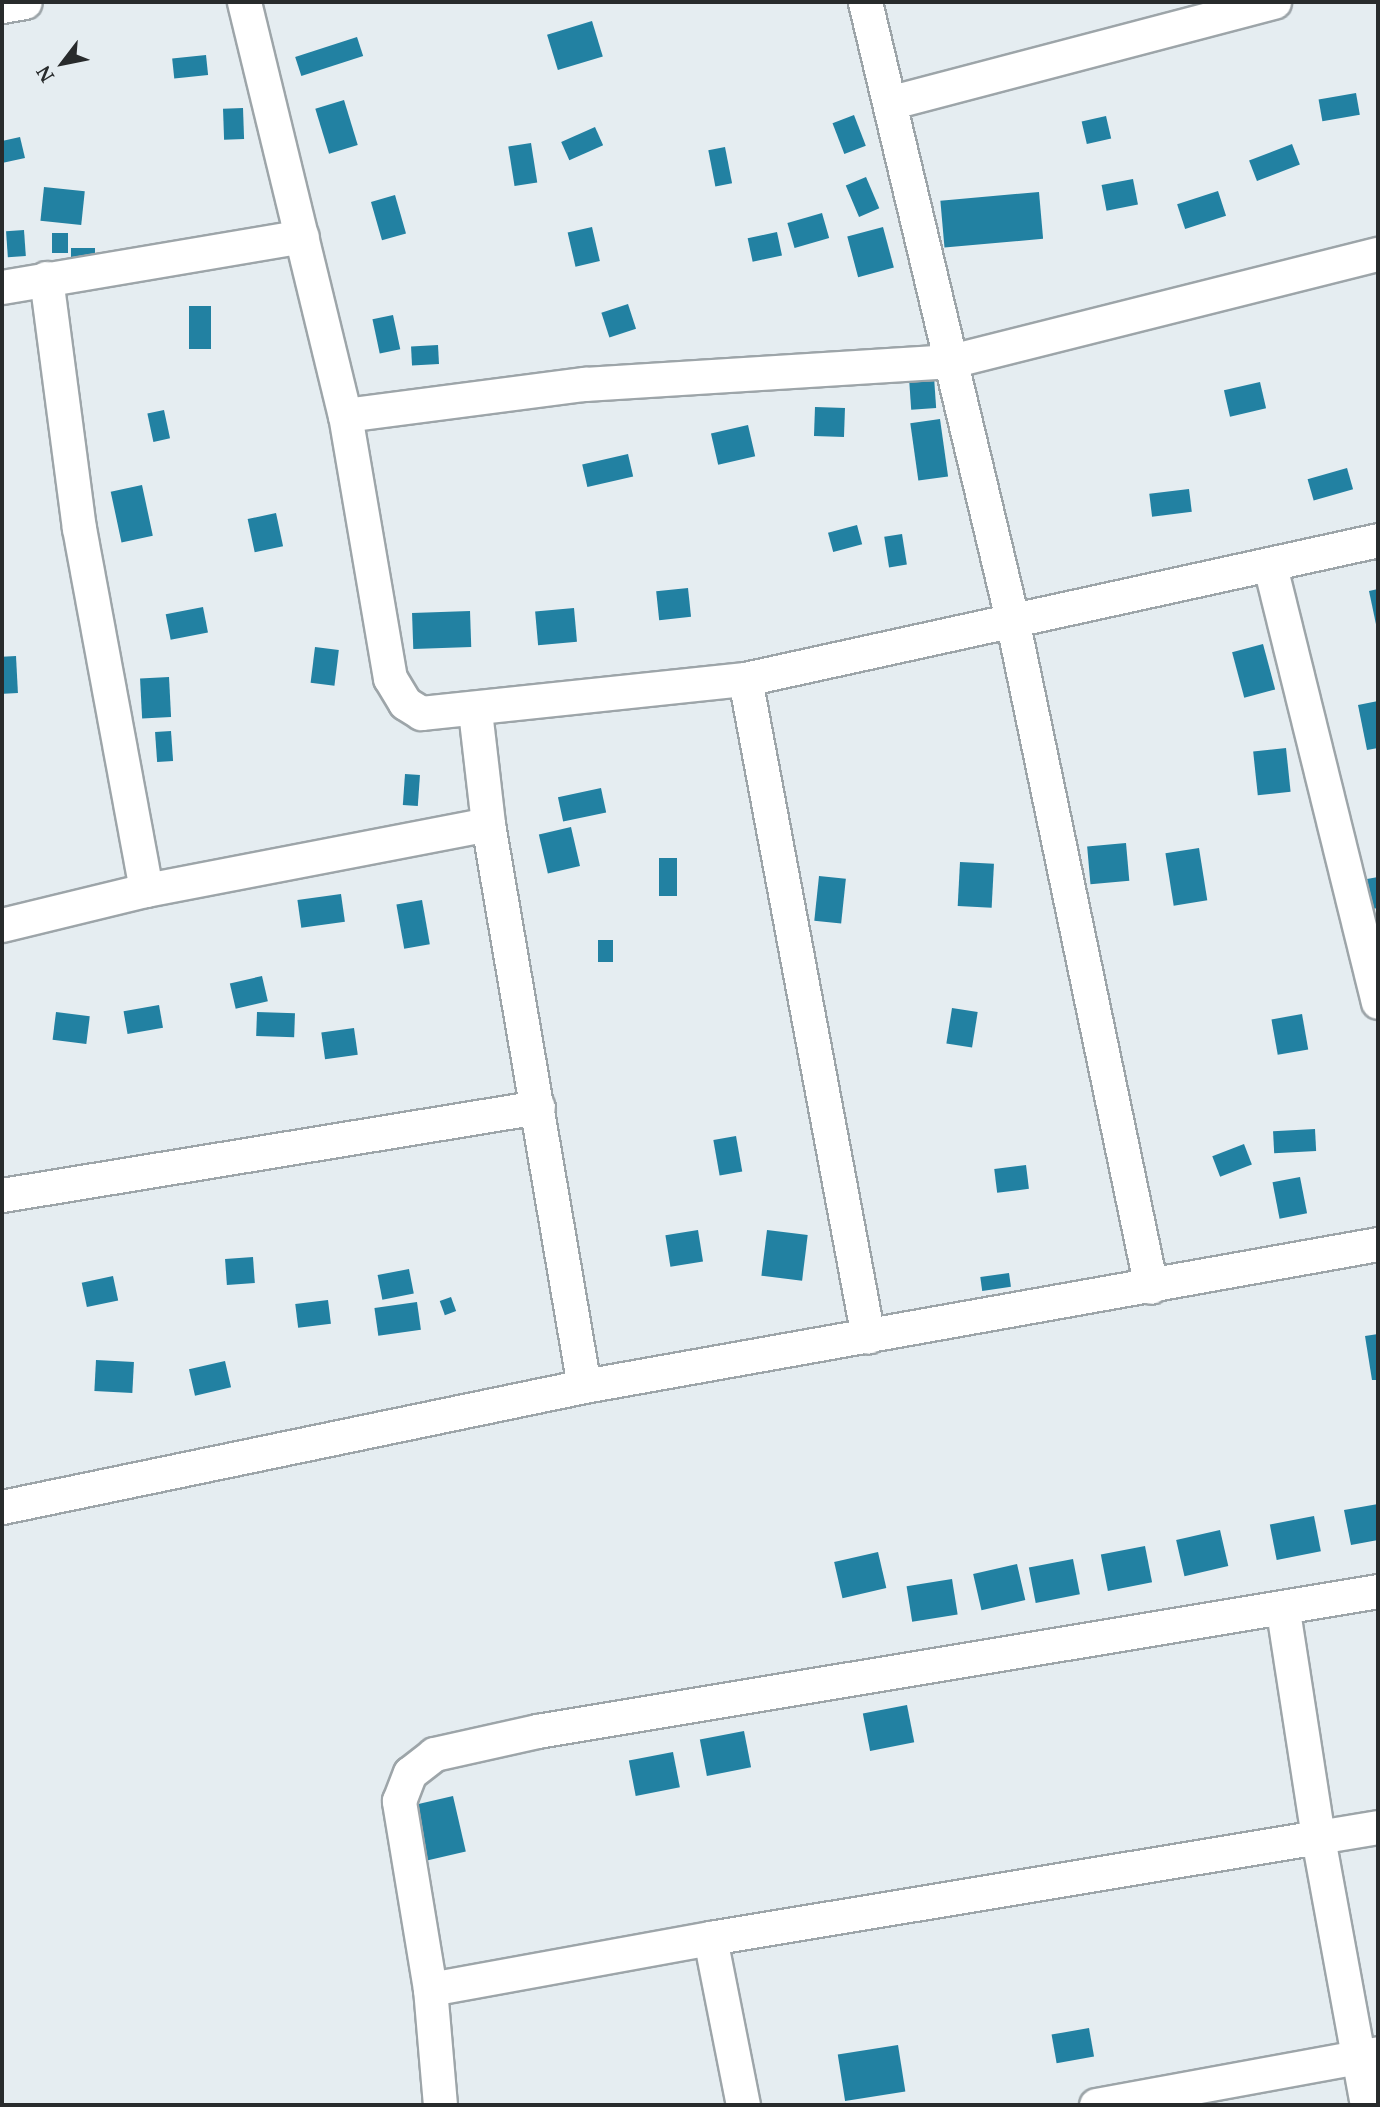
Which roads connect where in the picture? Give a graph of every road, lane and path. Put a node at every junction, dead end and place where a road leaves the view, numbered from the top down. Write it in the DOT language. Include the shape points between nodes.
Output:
graph roads {
  1 [pos="25,2"];
  2 [pos="244,2"];
  3 [pos="865,2"];
  4 [pos="1274,2"];
  5 [pos="2,6"];
  6 [pos="892,102"];
  7 [pos="302,236"];
  8 [pos="1378,254"];
  9 [pos="46,278"];
  10 [pos="2,287"];
  11 [pos="951,360"];
  12 [pos="345,415"];
  13 [pos="1378,540"];
  14 [pos="1270,566"];
  15 [pos="1012,620"];
  16 [pos="745,679"];
  17 [pos="475,711"];
  18 [pos="488,824"];
  19 [pos="146,890"];
  20 [pos="2,925"];
  21 [pos="1373,954"];
  22 [pos="1378,1002"];
  23 [pos="538,1107"];
  24 [pos="2,1195"];
  25 [pos="1378,1244"];
  26 [pos="1151,1287"];
  27 [pos="867,1337"];
  28 [pos="584,1386"];
  29 [pos="2,1507"];
  30 [pos="1378,1591"];
  31 [pos="1283,1610"];
  32 [pos="1378,1827"];
  33 [pos="1318,1837"];
  34 [pos="710,1938"];
  35 [pos="430,1989"];
  36 [pos="1369,2055"];
  37 [pos="440,2105"];
  38 [pos="743,2105"];
  39 [pos="1096,2105"];
  40 [pos="1367,2105"];
  1 -- 5 [label="street"];
  2 -- 7 [label="street"];
  3 -- 6 [label="street"];
  4 -- 6 [label="street"];
  6 -- 11 [label="street"];
  7 -- 9 [label="street"];
  7 -- 12 [label="street"];
  8 -- 11 [label="street"];
  9 -- 10 [label="street"];
  9 -- 19 [label="street" via="79,528"];
  11 -- 12 [label="street" via="585,384"];
  11 -- 15 [label="street"];
  12 -- 17 [label="street" via="390,678 405,703 421,713"];
  13 -- 14 [label="street"];
  14 -- 15 [label="street"];
  14 -- 21 [label="street"];
  15 -- 16 [label="street"];
  15 -- 26 [label="street"];
  16 -- 17 [label="street"];
  16 -- 27 [label="street"];
  17 -- 18 [label="street"];
  18 -- 19 [label="street"];
  18 -- 23 [label="street"];
  19 -- 20 [label="street"];
  21 -- 22 [label="street"];
  23 -- 24 [label="street"];
  23 -- 28 [label="street"];
  25 -- 26 [label="street"];
  26 -- 27 [label="street"];
  27 -- 28 [label="street"];
  28 -- 29 [label="street"];
  30 -- 31 [label="street"];
  31 -- 33 [label="street"];
  31 -- 35 [label="street" via="537,1731 434,1754 410,1773 399,1801"];
  32 -- 33 [label="street"];
  33 -- 34 [label="street"];
  33 -- 36 [label="street"];
  34 -- 35 [label="street"];
  34 -- 38 [label="street"];
  35 -- 37 [label="street"];
  36 -- 39 [label="street"];
  36 -- 40 [label="street"];
}
